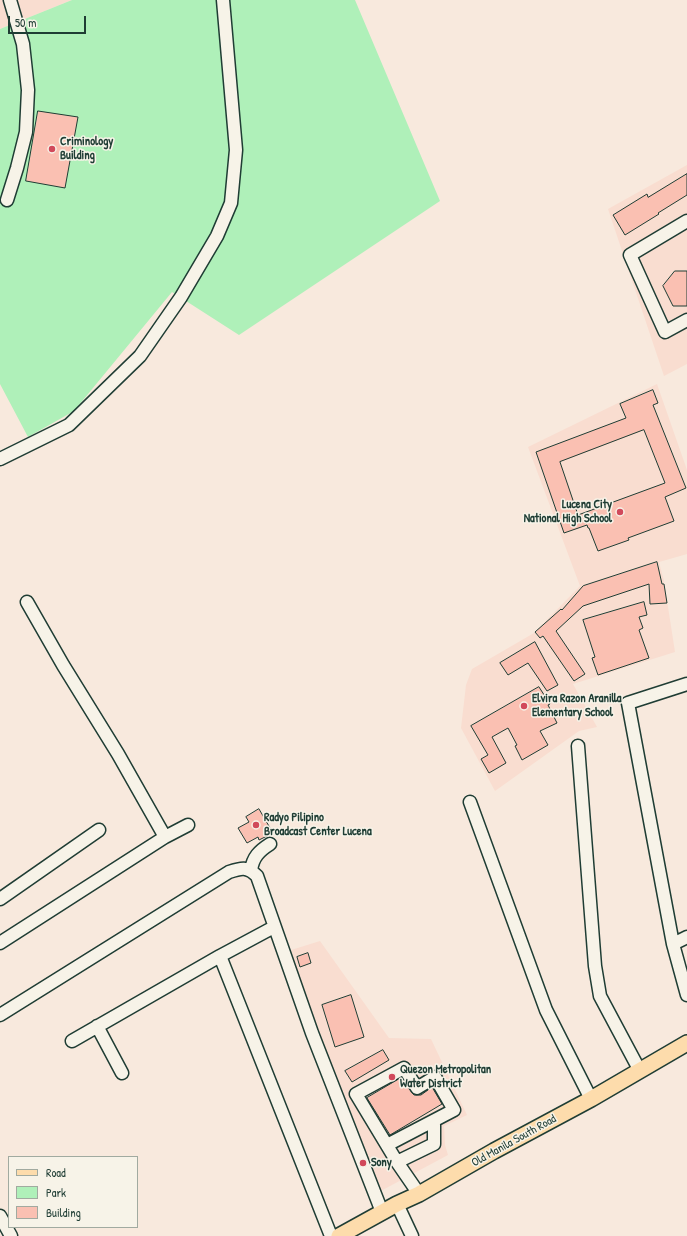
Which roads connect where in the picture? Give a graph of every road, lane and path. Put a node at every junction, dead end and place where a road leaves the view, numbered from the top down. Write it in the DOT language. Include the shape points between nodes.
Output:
graph roads {
  1 [pos="10,0"];
  2 [pos="223,0"];
  3 [pos="7,200"];
  4 [pos="687,221"];
  5 [pos="687,320"];
  6 [pos="0,459"];
  7 [pos="27,602"];
  8 [pos="687,684"];
  9 [pos="578,746"];
  10 [pos="470,802"];
  11 [pos="188,825"];
  12 [pos="99,830"];
  13 [pos="165,837"];
  14 [pos="270,844"];
  15 [pos="251,870"];
  16 [pos="0,899"];
  17 [pos="274,927"];
  18 [pos="687,937"];
  19 [pos="0,942"];
  20 [pos="673,944"];
  21 [pos="220,956"];
  22 [pos="687,995"];
  23 [pos="0,1015"];
  24 [pos="97,1026"];
  25 [pos="72,1041"];
  26 [pos="687,1043"];
  27 [pos="640,1071"];
  28 [pos="122,1073"];
  29 [pos="591,1099"];
  30 [pos="434,1121"];
  31 [pos="387,1145"];
  32 [pos="397,1162"];
  33 [pos="420,1194"];
  34 [pos="397,1204"];
  35 [pos="382,1212"];
  36 [pos="0,1216"];
  37 [pos="11,1236"];
  38 [pos="331,1236"];
  39 [pos="339,1236"];
  40 [pos="412,1236"];
  1 -- 3 [label="street" via="23,44 28,90 26,132"];
  2 -- 6 [label="street" via="236,150 231,203 217,236 181,297 140,356 69,425"];
  4 -- 5 [label="street" via="630,256 666,332"];
  7 -- 13 [label="street"];
  8 -- 20 [label="street" via="628,703"];
  9 -- 27 [label="street" via="600,996"];
  10 -- 29 [label="street" via="546,1010"];
  11 -- 13 [label="street"];
  12 -- 16 [label="street"];
  13 -- 19 [label="street"];
  14 -- 15 [label="street" via="252,861"];
  15 -- 17 [label="street" via="257,876"];
  15 -- 23 [label="street" via="241,868 229,872"];
  17 -- 21 [label="street"];
  17 -- 35 [label="street" via="312,1033"];
  18 -- 20 [label="street"];
  20 -- 22 [label="street"];
  21 -- 24 [label="street"];
  21 -- 38 [label="street"];
  24 -- 25 [label="street"];
  24 -- 28 [label="street"];
  26 -- 27 [label="main road, Old Manila South Road"];
  27 -- 29 [label="main road, Old Manila South Road"];
  29 -- 33 [label="main road, Old Manila South Road"];
  30 -- 31 [label="street"];
  30 -- 31 [label="street" via="454,1110 435,1077 417,1088 404,1068 356,1094"];
  30 -- 32 [label="street" via="434,1144"];
  31 -- 32 [label="street"];
  32 -- 33 [label="street"];
  33 -- 34 [label="main road, Old Manila South Road"];
  34 -- 35 [label="main road, Old Manila South Road"];
  34 -- 40 [label="street"];
  35 -- 39 [label="main road, Old Manila South Road"];
  36 -- 37 [label="street"];
}
